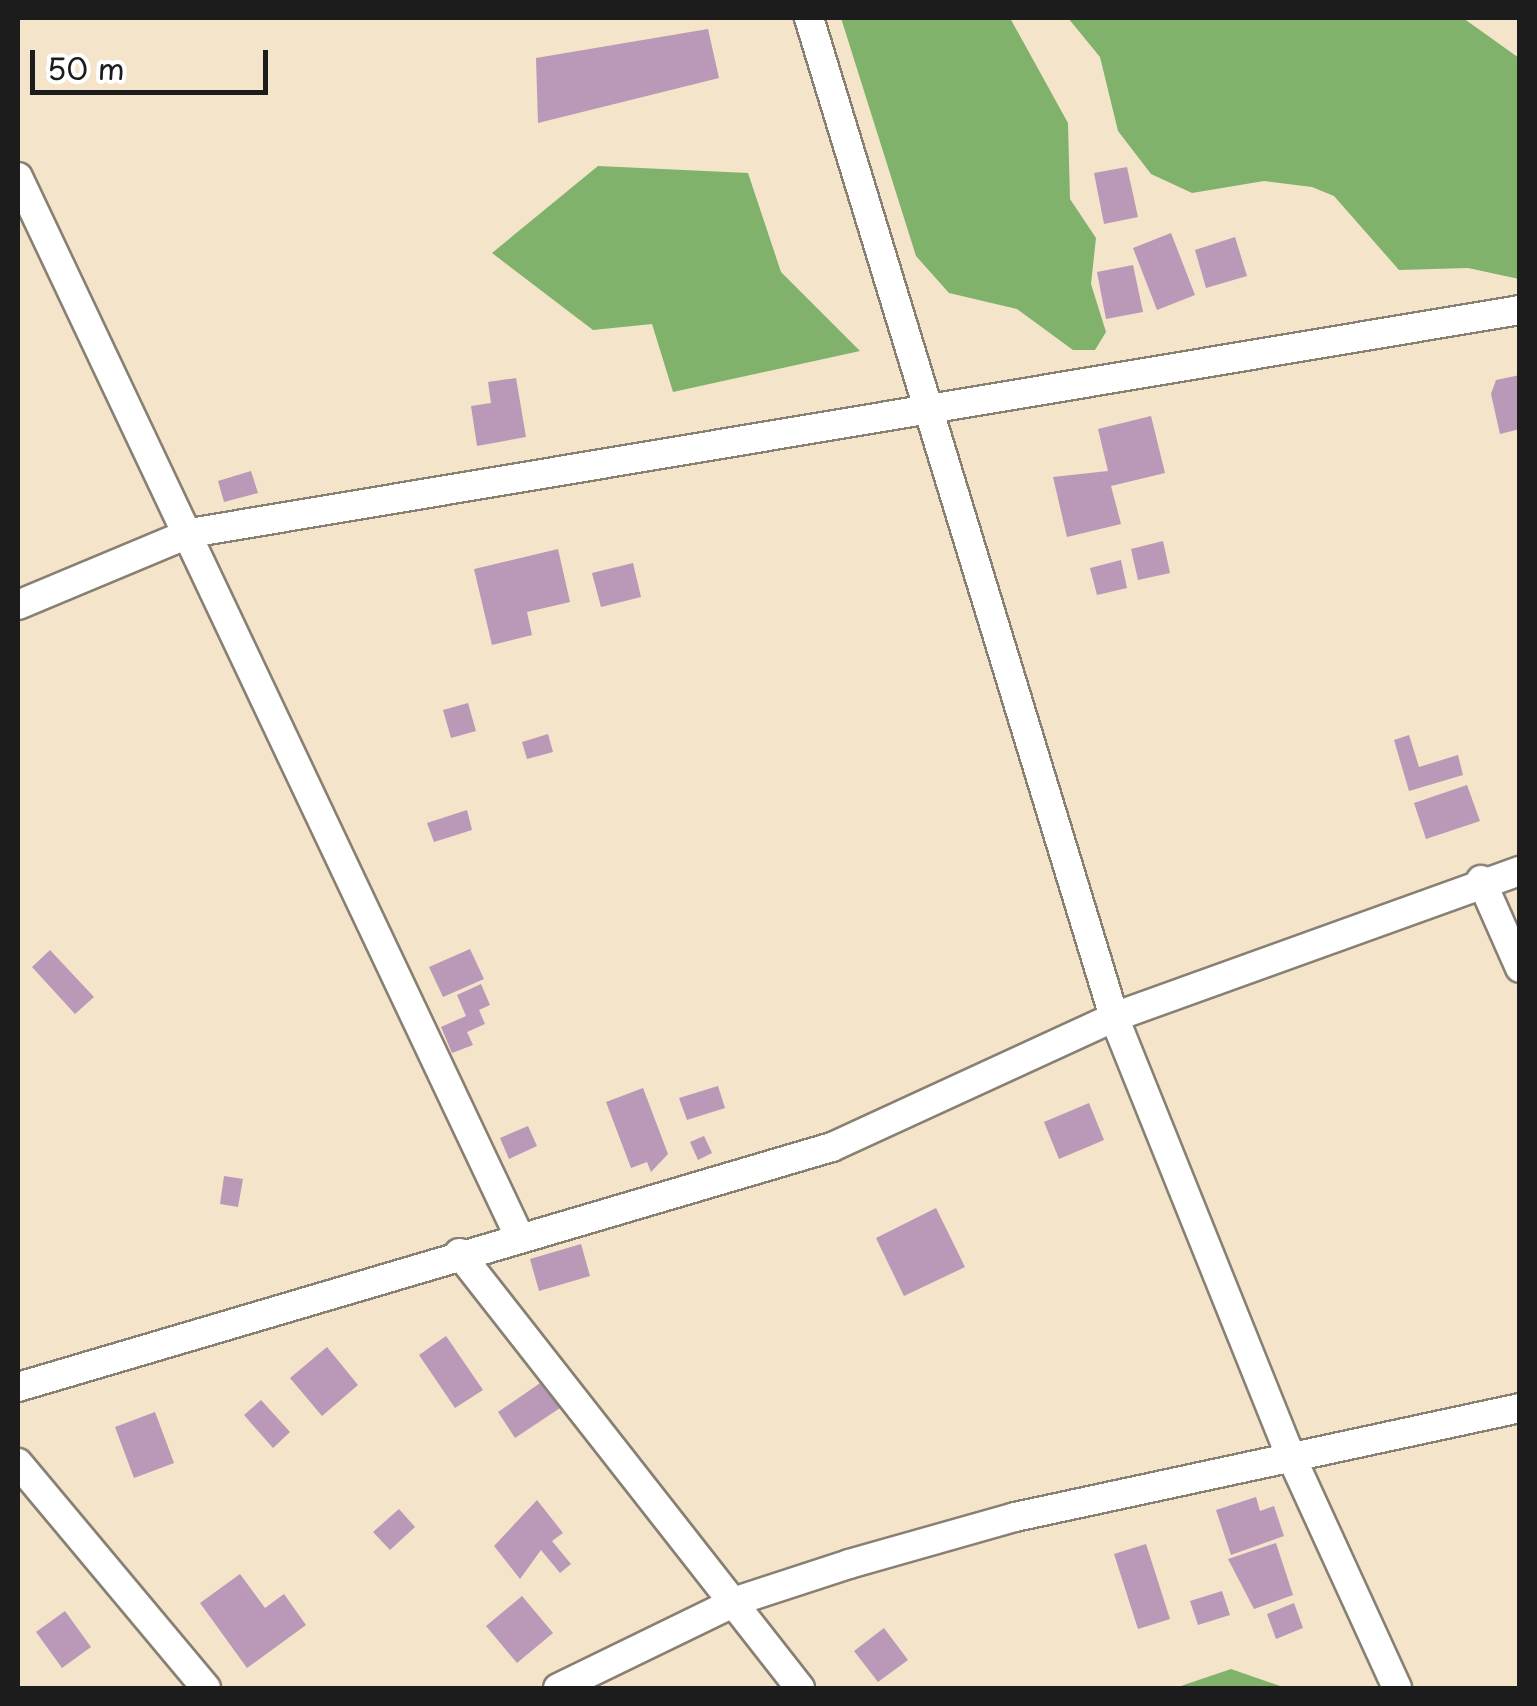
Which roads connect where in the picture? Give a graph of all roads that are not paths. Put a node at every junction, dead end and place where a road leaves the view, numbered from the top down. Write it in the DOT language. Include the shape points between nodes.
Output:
graph roads {
  1 [pos="809,18"];
  2 [pos="18,176"];
  3 [pos="1520,310"];
  4 [pos="926,403"];
  5 [pos="190,534"];
  6 [pos="18,605"];
  7 [pos="1520,871"];
  8 [pos="1481,880"];
  9 [pos="1520,968"];
  10 [pos="1114,1016"];
  11 [pos="519,1236"];
  12 [pos="459,1253"];
  13 [pos="18,1387"];
  14 [pos="1520,1408"];
  15 [pos="1290,1454"];
  16 [pos="18,1464"];
  17 [pos="740,1600"];
  18 [pos="206,1688"];
  19 [pos="558,1688"];
  20 [pos="800,1688"];
  21 [pos="1397,1688"];
  1 -- 4 [label="street"];
  2 -- 5 [label="street"];
  3 -- 4 [label="street"];
  4 -- 5 [label="street"];
  4 -- 10 [label="street"];
  5 -- 6 [label="street"];
  5 -- 11 [label="street"];
  7 -- 8 [label="street"];
  8 -- 9 [label="street"];
  8 -- 10 [label="street"];
  10 -- 11 [label="street" via="832,1148"];
  10 -- 15 [label="street"];
  11 -- 12 [label="street"];
  12 -- 13 [label="street"];
  12 -- 17 [label="street"];
  14 -- 15 [label="street"];
  15 -- 17 [label="street" via="1014,1517"];
  15 -- 21 [label="street"];
  16 -- 18 [label="street"];
  17 -- 19 [label="street"];
  17 -- 20 [label="street"];
}
